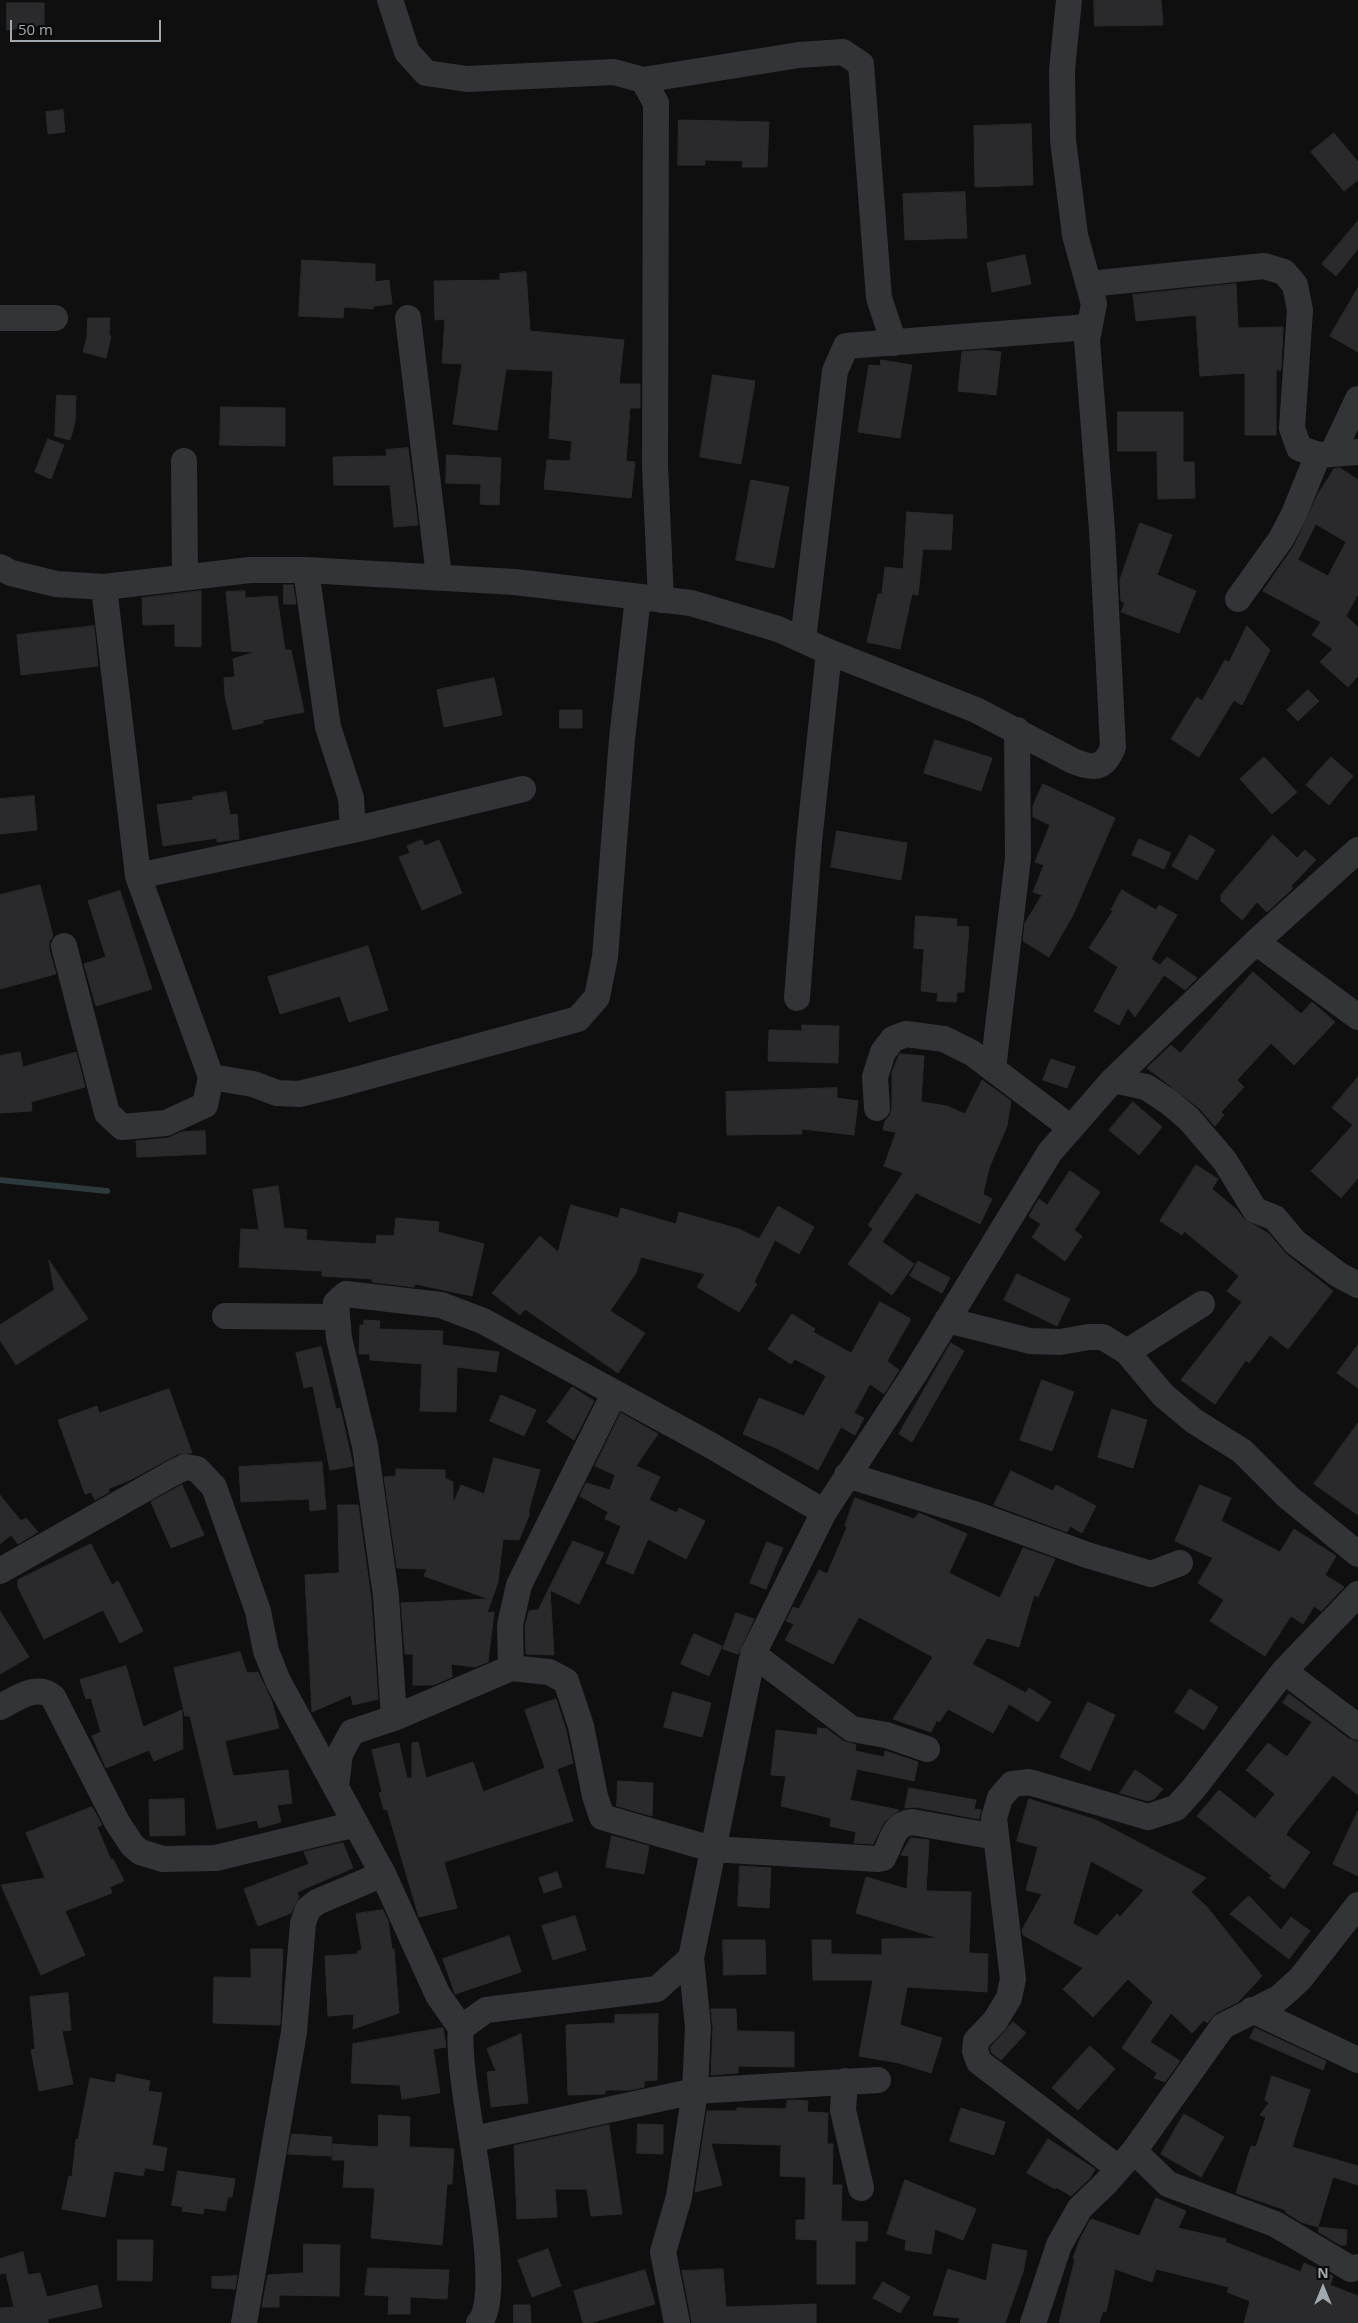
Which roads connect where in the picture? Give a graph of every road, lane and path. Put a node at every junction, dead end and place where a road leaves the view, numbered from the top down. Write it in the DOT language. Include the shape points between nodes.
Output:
graph roads {
  1 [pos="390,0"];
  2 [pos="1069,0"];
  3 [pos="644,80"];
  4 [pos="1089,284"];
  5 [pos="0,318"];
  6 [pos="55,318"];
  7 [pos="408,318"];
  8 [pos="1089,327"];
  9 [pos="894,343"];
  10 [pos="1358,399"];
  11 [pos="1358,452"];
  12 [pos="1325,455"];
  13 [pos="184,461"];
  14 [pos="0,567"];
  15 [pos="306,570"];
  16 [pos="439,576"];
  17 [pos="185,577"];
  18 [pos="104,587"];
  19 [pos="650,598"];
  20 [pos="1238,598"];
  21 [pos="803,640"];
  22 [pos="829,652"];
  23 [pos="1017,730"];
  24 [pos="523,789"];
  25 [pos="353,830"];
  26 [pos="1358,850"];
  27 [pos="138,876"];
  28 [pos="1256,942"];
  29 [pos="64,946"];
  30 [pos="797,998"];
  31 [pos="1358,1017"];
  32 [pos="993,1069"];
  33 [pos="211,1077"];
  34 [pos="1113,1080"];
  35 [pos="877,1108"];
  36 [pos="1071,1128"];
  37 [pos="1358,1285"];
  38 [pos="1202,1304"];
  39 [pos="225,1316"];
  40 [pos="336,1316"];
  41 [pos="948,1320"];
  42 [pos="1127,1352"];
  43 [pos="614,1394"];
  44 [pos="847,1475"];
  45 [pos="824,1512"];
  46 [pos="1358,1554"];
  47 [pos="1180,1563"];
  48 [pos="0,1571"];
  49 [pos="1358,1594"];
  50 [pos="753,1654"];
  51 [pos="511,1668"];
  52 [pos="1284,1671"];
  53 [pos="0,1707"];
  54 [pos="394,1718"];
  55 [pos="1358,1727"];
  56 [pos="927,1749"];
  57 [pos="336,1787"];
  58 [pos="356,1824"];
  59 [pos="996,1837"];
  60 [pos="712,1849"];
  61 [pos="383,1874"];
  62 [pos="1358,1905"];
  63 [pos="691,1958"];
  64 [pos="1252,2010"];
  65 [pos="461,2028"];
  66 [pos="1358,2060"];
  67 [pos="878,2080"];
  68 [pos="845,2081"];
  69 [pos="695,2091"];
  70 [pos="474,2139"];
  71 [pos="1126,2159"];
  72 [pos="861,2188"];
  73 [pos="1358,2267"];
  74 [pos="244,2323"];
  75 [pos="480,2323"];
  76 [pos="677,2323"];
  77 [pos="1033,2323"];
  1 -- 3 [label="street" via="407,52 426,73 467,79 614,72"];
  2 -- 4 [label="street" via="1062,70 1063,140 1075,235"];
  3 -- 9 [label="street" via="799,55 843,52 861,64 879,298"];
  3 -- 19 [label="street" via="656,103 658,170 655,465"];
  4 -- 8 [label="street" via="1094,304"];
  4 -- 12 [label="street" via="1264,266 1284,272 1295,285 1300,310 1292,428 1299,448"];
  5 -- 6 [label="street"];
  7 -- 16 [label="street"];
  8 -- 9 [label="street"];
  8 -- 23 [label="street" via="1087,340 1102,530 1113,747 1108,759 1089,767"];
  9 -- 21 [label="street" via="846,346 835,371"];
  10 -- 12 [label="street"];
  11 -- 12 [label="street"];
  12 -- 20 [label="street" via="1281,539"];
  13 -- 17 [label="street"];
  14 -- 18 [label="street" via="56,584"];
  15 -- 16 [label="street"];
  15 -- 17 [label="street" via="250,570"];
  15 -- 25 [label="street" via="328,727 351,798"];
  16 -- 19 [label="street"];
  17 -- 18 [label="street"];
  18 -- 27 [label="street"];
  19 -- 21 [label="street" via="691,603 778,629"];
  19 -- 33 [label="street" via="622,739 604,957 597,997 578,1019 298,1094 277,1093 253,1084"];
  21 -- 22 [label="street"];
  22 -- 23 [label="street" via="976,710"];
  22 -- 30 [label="street"];
  23 -- 32 [label="street" via="1018,858"];
  24 -- 25 [label="street"];
  25 -- 27 [label="street"];
  26 -- 28 [label="street"];
  27 -- 33 [label="street"];
  28 -- 31 [label="street"];
  28 -- 34 [label="street"];
  29 -- 33 [label="street" via="107,1113 122,1127 166,1123 205,1105"];
  32 -- 35 [label="street" via="972,1053 944,1039 906,1034 893,1039 882,1052 874,1077"];
  32 -- 36 [label="street"];
  34 -- 36 [label="street"];
  34 -- 37 [label="street" via="1146,1087 1189,1119 1225,1161 1255,1210 1275,1218 1295,1242"];
  36 -- 41 [label="street" via="1050,1152"];
  38 -- 42 [label="street"];
  39 -- 40 [label="street"];
  40 -- 43 [label="street" via="336,1303 346,1294 441,1305 483,1321"];
  40 -- 54 [label="street" via="365,1446 385,1587"];
  41 -- 42 [label="street" via="1030,1341 1060,1342 1103,1337"];
  41 -- 44 [label="street"];
  42 -- 46 [label="street" via="1163,1395 1194,1421 1242,1451 1288,1497"];
  43 -- 45 [label="street" via="712,1446"];
  43 -- 51 [label="street" via="519,1586 510,1624"];
  44 -- 45 [label="street"];
  44 -- 47 [label="street" via="1151,1574"];
  45 -- 50 [label="street"];
  48 -- 57 [label="street" via="171,1474 185,1467 197,1469 214,1487 258,1611 266,1651 278,1681"];
  49 -- 52 [label="street"];
  50 -- 56 [label="street" via="852,1729 886,1735"];
  50 -- 60 [label="street"];
  51 -- 54 [label="street"];
  51 -- 60 [label="street" via="549,1672 566,1681 581,1726 594,1796 602,1817"];
  52 -- 55 [label="street"];
  52 -- 59 [label="street" via="1176,1808 1148,1817 1029,1782 1012,1784 1000,1798 994,1818"];
  53 -- 58 [label="street" via="34,1691 54,1697 117,1822 132,1845 152,1857 216,1858"];
  54 -- 57 [label="street" via="352,1732 340,1754"];
  57 -- 58 [label="street"];
  58 -- 61 [label="street"];
  59 -- 60 [label="street" via="912,1822 898,1827 885,1855 878,1859"];
  59 -- 71 [label="street" via="1013,1979 1009,1998 995,2021 976,2041 979,2062"];
  60 -- 63 [label="street"];
  61 -- 65 [label="street" via="438,1995"];
  61 -- 74 [label="street" via="317,1902 308,1909 303,1923 294,2032"];
  62 -- 64 [label="street" via="1300,1978 1279,1998"];
  63 -- 65 [label="street" via="657,1989 486,2010"];
  63 -- 69 [label="street" via="698,2027"];
  64 -- 66 [label="street"];
  64 -- 71 [label="street" via="1223,2026"];
  65 -- 70 [label="street" via="461,2064"];
  67 -- 68 [label="street"];
  68 -- 69 [label="street"];
  68 -- 72 [label="street" via="843,2110"];
  69 -- 70 [label="street"];
  69 -- 76 [label="street" via="679,2197 663,2252"];
  70 -- 75 [label="street" via="488,2267 487,2308"];
  71 -- 73 [label="street" via="1168,2184 1275,2224 1351,2270"];
  71 -- 77 [label="street" via="1080,2208 1067,2230"];
}
